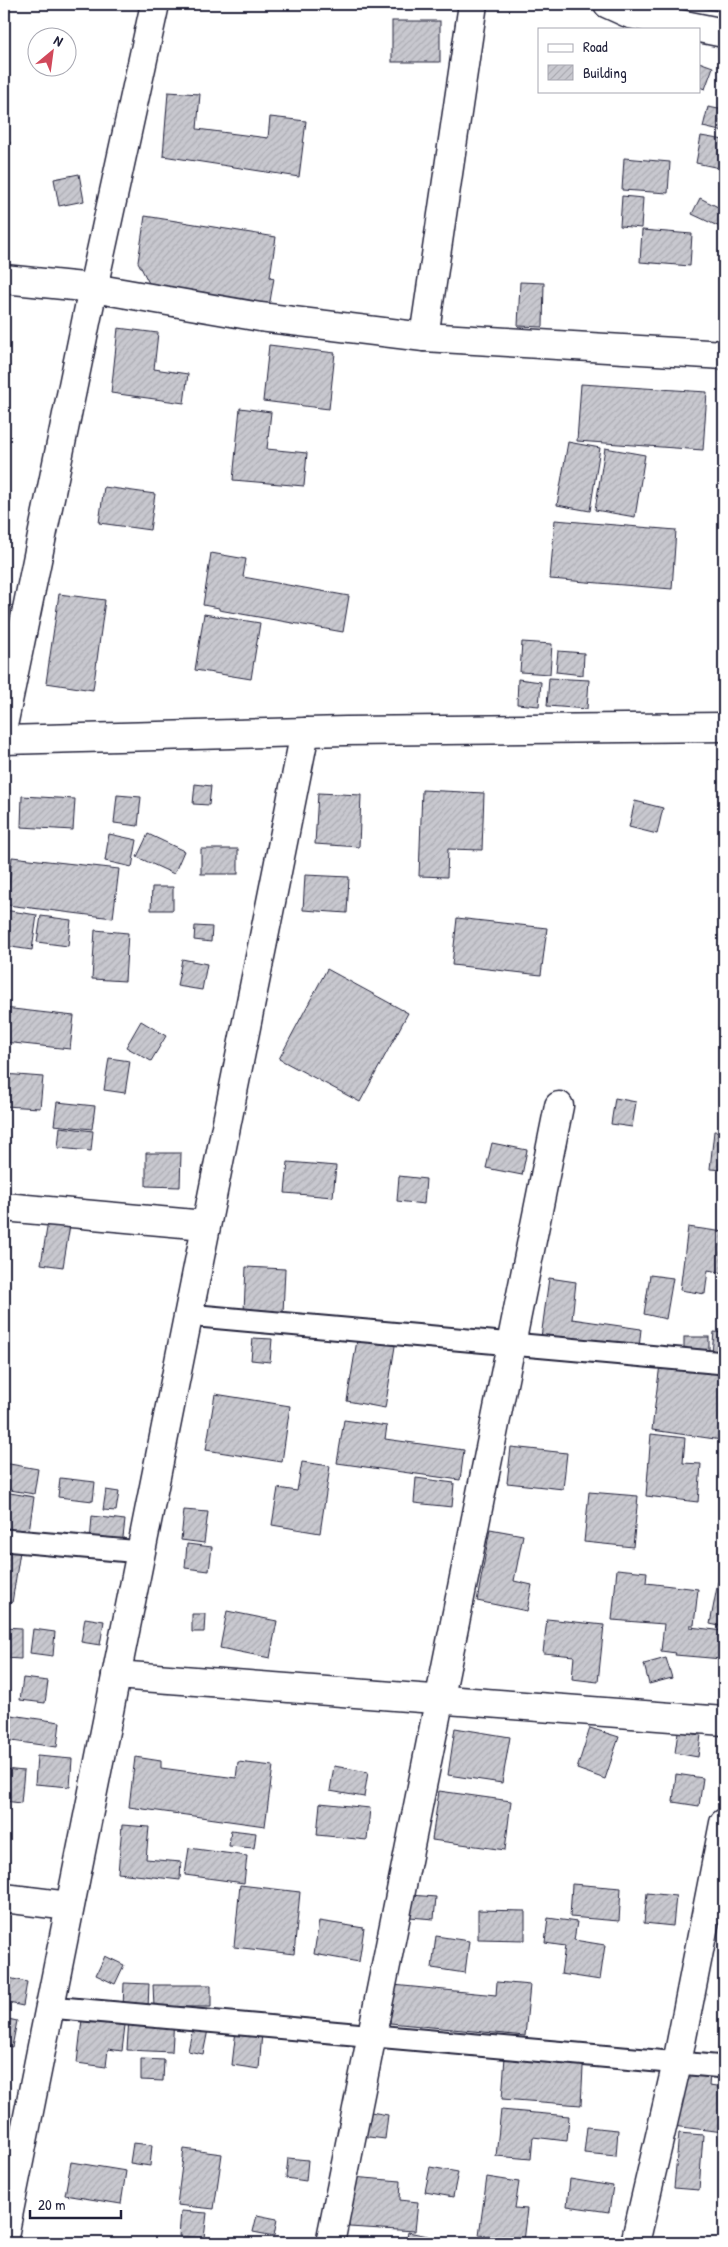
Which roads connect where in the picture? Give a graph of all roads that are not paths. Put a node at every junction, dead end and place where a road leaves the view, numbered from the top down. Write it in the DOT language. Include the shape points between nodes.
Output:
graph roads {
  1 [pos="155,4"];
  2 [pos="473,4"];
  3 [pos="608,4"];
  4 [pos="699,28"];
  5 [pos="700,28"];
  6 [pos="724,33"];
  7 [pos="4,279"];
  8 [pos="93,288"];
  9 [pos="424,338"];
  10 [pos="724,355"];
  11 [pos="4,720"];
  12 [pos="724,727"];
  13 [pos="305,732"];
  14 [pos="4,740"];
  15 [pos="559,1106"];
  16 [pos="4,1207"];
  17 [pos="205,1225"];
  18 [pos="188,1315"];
  19 [pos="511,1344"];
  20 [pos="724,1363"];
  21 [pos="4,1540"];
  22 [pos="141,1552"];
  23 [pos="116,1674"];
  24 [pos="440,1699"];
  25 [pos="724,1721"];
  26 [pos="724,1823"];
  27 [pos="4,1898"];
  28 [pos="70,1906"];
  29 [pos="50,2007"];
  30 [pos="372,2036"];
  31 [pos="677,2063"];
  32 [pos="724,2067"];
  33 [pos="4,2236"];
  34 [pos="330,2243"];
  35 [pos="635,2243"];
  1 -- 8 [label="street"];
  2 -- 9 [label="street"];
  3 -- 4 [label="street" via="630,14"];
  5 -- 6 [label="street"];
  7 -- 8 [label="street"];
  8 -- 9 [label="street" via="260,317"];
  8 -- 11 [label="street"];
  9 -- 10 [label="street"];
  12 -- 13 [label="street"];
  13 -- 14 [label="street"];
  13 -- 17 [label="street"];
  15 -- 19 [label="street"];
  16 -- 17 [label="street"];
  17 -- 18 [label="street"];
  18 -- 19 [label="street"];
  18 -- 22 [label="street"];
  19 -- 20 [label="street"];
  19 -- 24 [label="street"];
  21 -- 22 [label="street"];
  22 -- 23 [label="street"];
  23 -- 24 [label="street"];
  23 -- 28 [label="street"];
  24 -- 25 [label="street"];
  24 -- 30 [label="street"];
  26 -- 31 [label="street"];
  27 -- 28 [label="street"];
  28 -- 29 [label="street"];
  29 -- 30 [label="street"];
  29 -- 33 [label="street"];
  30 -- 31 [label="street"];
  30 -- 34 [label="street"];
  31 -- 32 [label="street"];
  31 -- 35 [label="street"];
}
